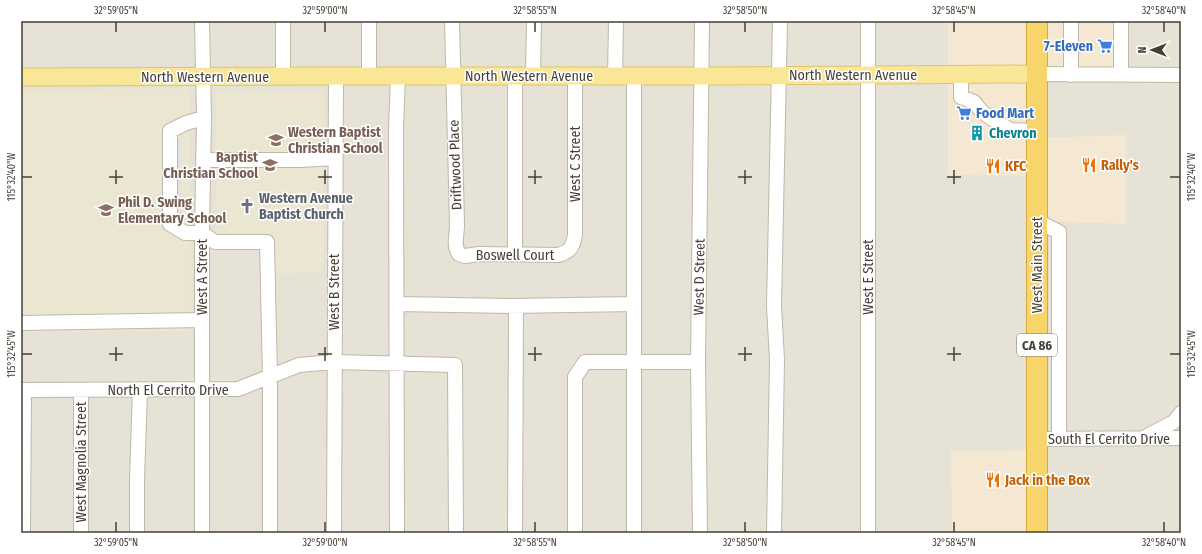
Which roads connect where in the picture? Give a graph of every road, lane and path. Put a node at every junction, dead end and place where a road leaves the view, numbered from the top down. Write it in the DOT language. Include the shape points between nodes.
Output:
graph roads {
  1 [pos="202,21"];
  2 [pos="283,21"];
  3 [pos="368,21"];
  4 [pos="452,21"];
  5 [pos="534,21"];
  6 [pos="616,21"];
  7 [pos="702,21"];
  8 [pos="780,21"];
  9 [pos="868,21"];
  10 [pos="1037,21"];
  11 [pos="1071,21"];
  12 [pos="1121,21"];
  13 [pos="1037,74"];
  14 [pos="868,75"];
  15 [pos="961,75"];
  16 [pos="1071,75"];
  17 [pos="1121,75"];
  18 [pos="1181,75"];
  19 [pos="283,76"];
  20 [pos="336,76"];
  21 [pos="369,76"];
  22 [pos="398,76"];
  23 [pos="453,76"];
  24 [pos="515,76"];
  25 [pos="533,76"];
  26 [pos="575,76"];
  27 [pos="615,76"];
  28 [pos="634,76"];
  29 [pos="702,76"];
  30 [pos="779,76"];
  31 [pos="21,77"];
  32 [pos="202,77"];
  33 [pos="204,118"];
  34 [pos="1037,131"];
  35 [pos="335,158"];
  36 [pos="203,160"];
  37 [pos="1037,221"];
  38 [pos="202,233"];
  39 [pos="570,250"];
  40 [pos="459,254"];
  41 [pos="515,254"];
  42 [pos="397,304"];
  43 [pos="634,304"];
  44 [pos="516,306"];
  45 [pos="202,320"];
  46 [pos="21,323"];
  47 [pos="334,362"];
  48 [pos="634,362"];
  49 [pos="698,362"];
  50 [pos="396,364"];
  51 [pos="270,377"];
  52 [pos="140,389"];
  53 [pos="202,389"];
  54 [pos="22,390"];
  55 [pos="81,390"];
  56 [pos="1181,413"];
  57 [pos="1143,438"];
  58 [pos="1181,438"];
  59 [pos="1037,439"];
  60 [pos="1058,439"];
  61 [pos="23,533"];
  62 [pos="81,533"];
  63 [pos="137,533"];
  64 [pos="202,533"];
  65 [pos="270,533"];
  66 [pos="334,533"];
  67 [pos="397,533"];
  68 [pos="456,533"];
  69 [pos="515,533"];
  70 [pos="575,533"];
  71 [pos="634,533"];
  72 [pos="700,533"];
  73 [pos="774,533"];
  74 [pos="868,533"];
  75 [pos="1037,533"];
  1 -- 32 [label="street, West A Street"];
  2 -- 19 [label="street"];
  3 -- 21 [label="street"];
  4 -- 23 [label="street, Driftwood Place"];
  5 -- 25 [label="street"];
  6 -- 27 [label="street"];
  7 -- 29 [label="street, West D Street"];
  8 -- 30 [label="street"];
  9 -- 14 [label="street, West E Street"];
  10 -- 13 [label="highway, West Main Street / CA 86"];
  11 -- 16 [label="street"];
  12 -- 17 [label="street"];
  13 -- 15 [label="main road, North Western Avenue"];
  13 -- 16 [label="street"];
  13 -- 34 [label="highway, West Main Street / CA 86"];
  14 -- 15 [label="main road, North Western Avenue"];
  14 -- 30 [label="main road, North Western Avenue"];
  14 -- 74 [label="street, West E Street"];
  15 -- 34 [label="street" via="961,97 974,102 982,112 1010,130"];
  16 -- 17 [label="street"];
  17 -- 18 [label="street"];
  19 -- 20 [label="main road, North Western Avenue"];
  19 -- 32 [label="main road, North Western Avenue"];
  20 -- 21 [label="main road, North Western Avenue"];
  20 -- 35 [label="street, West B Street"];
  21 -- 22 [label="main road, North Western Avenue"];
  22 -- 23 [label="main road, North Western Avenue"];
  22 -- 42 [label="street"];
  23 -- 24 [label="main road, North Western Avenue"];
  23 -- 40 [label="street, Driftwood Place" via="455,242"];
  24 -- 25 [label="main road, North Western Avenue"];
  24 -- 41 [label="street"];
  25 -- 26 [label="main road, North Western Avenue"];
  26 -- 27 [label="main road, North Western Avenue"];
  26 -- 39 [label="street, West C Street" via="575,236"];
  27 -- 28 [label="main road, North Western Avenue"];
  28 -- 29 [label="main road, North Western Avenue"];
  28 -- 43 [label="street"];
  29 -- 30 [label="main road, North Western Avenue"];
  29 -- 49 [label="street, West D Street"];
  30 -- 73 [label="street" via="774,306"];
  31 -- 32 [label="main road, North Western Avenue"];
  32 -- 33 [label="street, West A Street"];
  33 -- 36 [label="street, West A Street"];
  33 -- 38 [label="street" via="170,131 170,224 185,233"];
  34 -- 37 [label="highway, West Main Street / CA 86"];
  35 -- 36 [label="street"];
  35 -- 47 [label="street, West B Street"];
  36 -- 38 [label="street, West A Street"];
  37 -- 59 [label="highway, West Main Street / CA 86"];
  37 -- 60 [label="street" via="1059,232"];
  38 -- 45 [label="street, West A Street"];
  38 -- 51 [label="street" via="215,242 267,242"];
  39 -- 41 [label="street, Boswell Court" via="558,256"];
  40 -- 41 [label="street, Boswell Court"];
  42 -- 44 [label="street"];
  42 -- 50 [label="street"];
  43 -- 44 [label="street"];
  43 -- 48 [label="street"];
  44 -- 69 [label="street"];
  45 -- 46 [label="street"];
  45 -- 53 [label="street, West A Street"];
  47 -- 50 [label="street, North El Cerrito Drive"];
  47 -- 51 [label="street, North El Cerrito Drive" via="299,365"];
  47 -- 66 [label="street, West B Street"];
  48 -- 49 [label="street"];
  48 -- 70 [label="street" via="584,362 575,377"];
  48 -- 71 [label="street"];
  49 -- 72 [label="street, West D Street"];
  50 -- 67 [label="street"];
  50 -- 68 [label="street, North El Cerrito Drive" via="455,365"];
  51 -- 53 [label="street, North El Cerrito Drive" via="238,389"];
  51 -- 65 [label="street"];
  52 -- 53 [label="street, North El Cerrito Drive"];
  52 -- 55 [label="street, North El Cerrito Drive"];
  52 -- 63 [label="street"];
  53 -- 64 [label="street, West A Street"];
  54 -- 55 [label="street, North El Cerrito Drive"];
  54 -- 61 [label="street"];
  55 -- 62 [label="street, West Magnolia Street"];
  56 -- 57 [label="street" via="1174,422"];
  57 -- 58 [label="street, South El Cerrito Drive"];
  57 -- 60 [label="street, South El Cerrito Drive"];
  59 -- 60 [label="street, South El Cerrito Drive"];
  59 -- 75 [label="highway, West Main Street / CA 86"];
}
